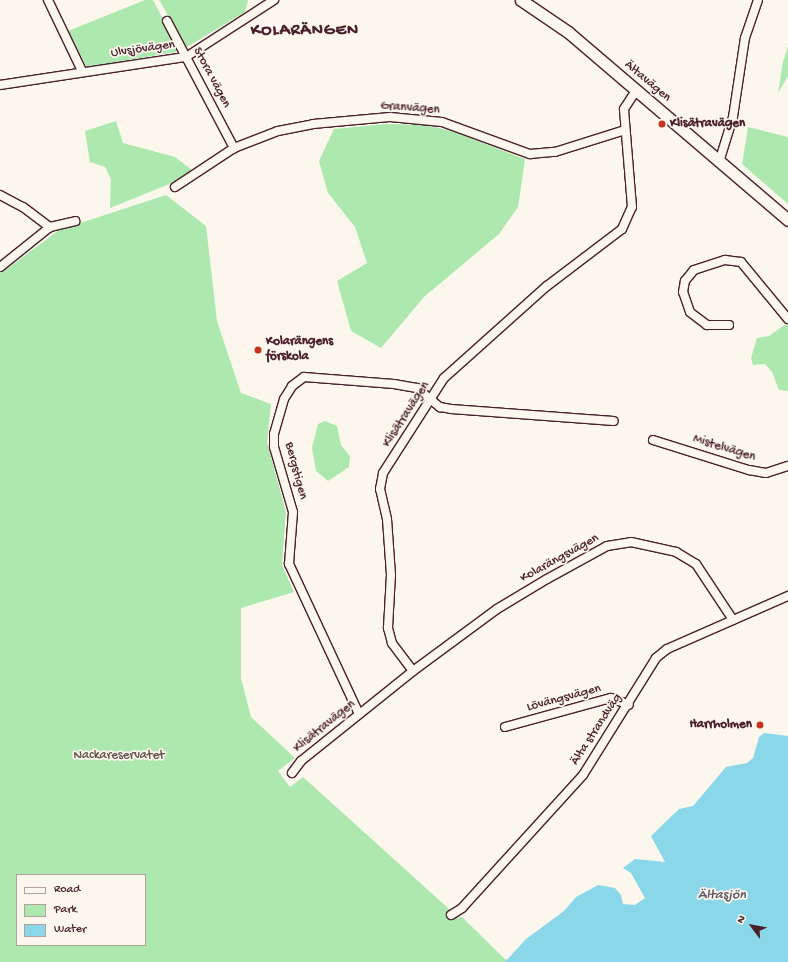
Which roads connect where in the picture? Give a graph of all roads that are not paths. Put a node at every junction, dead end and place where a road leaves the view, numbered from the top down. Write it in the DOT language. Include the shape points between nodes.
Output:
graph roads {
  1 [pos="48,0"];
  2 [pos="274,0"];
  3 [pos="521,0"];
  4 [pos="758,0"];
  5 [pos="167,21"];
  6 [pos="186,57"];
  7 [pos="82,71"];
  8 [pos="0,85"];
  9 [pos="635,92"];
  10 [pos="625,130"];
  11 [pos="234,148"];
  12 [pos="720,159"];
  13 [pos="175,186"];
  14 [pos="0,196"];
  15 [pos="788,220"];
  16 [pos="74,221"];
  17 [pos="50,227"];
  18 [pos="0,267"];
  19 [pos="788,319"];
  20 [pos="729,325"];
  21 [pos="432,399"];
  22 [pos="614,421"];
  23 [pos="653,440"];
  24 [pos="788,466"];
  25 [pos="788,596"];
  26 [pos="733,620"];
  27 [pos="413,671"];
  28 [pos="629,705"];
  29 [pos="360,714"];
  30 [pos="505,727"];
  31 [pos="292,773"];
  32 [pos="451,916"];
  1 -- 7 [label="street"];
  2 -- 6 [label="street, Ulvsjövägen"];
  3 -- 9 [label="main road, Ältavägen" via="568,32"];
  4 -- 12 [label="street" via="744,38 733,117"];
  5 -- 6 [label="street, Stora vägen"];
  6 -- 7 [label="street, Ulvsjövägen"];
  6 -- 11 [label="street, Stora vägen"];
  7 -- 8 [label="street, Ulvsjövägen"];
  9 -- 10 [label="street, Klisätravägen" via="624,109"];
  9 -- 12 [label="main road, Ältavägen"];
  10 -- 11 [label="street, Granvägen" via="555,152 530,154 442,122 390,117 294,127"];
  10 -- 21 [label="street, Klisätravägen" via="632,207 622,229 547,286 444,378"];
  11 -- 13 [label="street, Granvägen"];
  12 -- 15 [label="main road, Ältavägen"];
  14 -- 17 [label="street" via="23,207"];
  16 -- 17 [label="street"];
  17 -- 18 [label="street"];
  19 -- 20 [label="street" via="741,262 725,260 694,270 685,281 684,292 690,312 707,325"];
  21 -- 22 [label="street, Bergstigen" via="440,407 451,409"];
  21 -- 27 [label="street, Klisätravägen" via="383,473 380,489 387,519 391,575 388,628 392,643"];
  21 -- 29 [label="street, Bergstigen" via="417,388 394,384 304,377 284,399 277,419 274,447 293,512 289,564"];
  23 -- 24 [label="street, Mistelvägen" via="749,470 766,473"];
  25 -- 26 [label="street, Älta strandväg"];
  26 -- 27 [label="street, Kolarängsvägen" via="696,564 676,552 632,542 607,546 522,594"];
  26 -- 28 [label="street, Älta strandväg" via="667,649 646,672"];
  27 -- 29 [label="street, Klisätravägen"];
  28 -- 30 [label="street, Lövängsvägen" via="611,698"];
  28 -- 32 [label="street, Älta strandväg" via="568,793 462,908"];
  29 -- 31 [label="street, Klisätravägen" via="301,761"];
}
